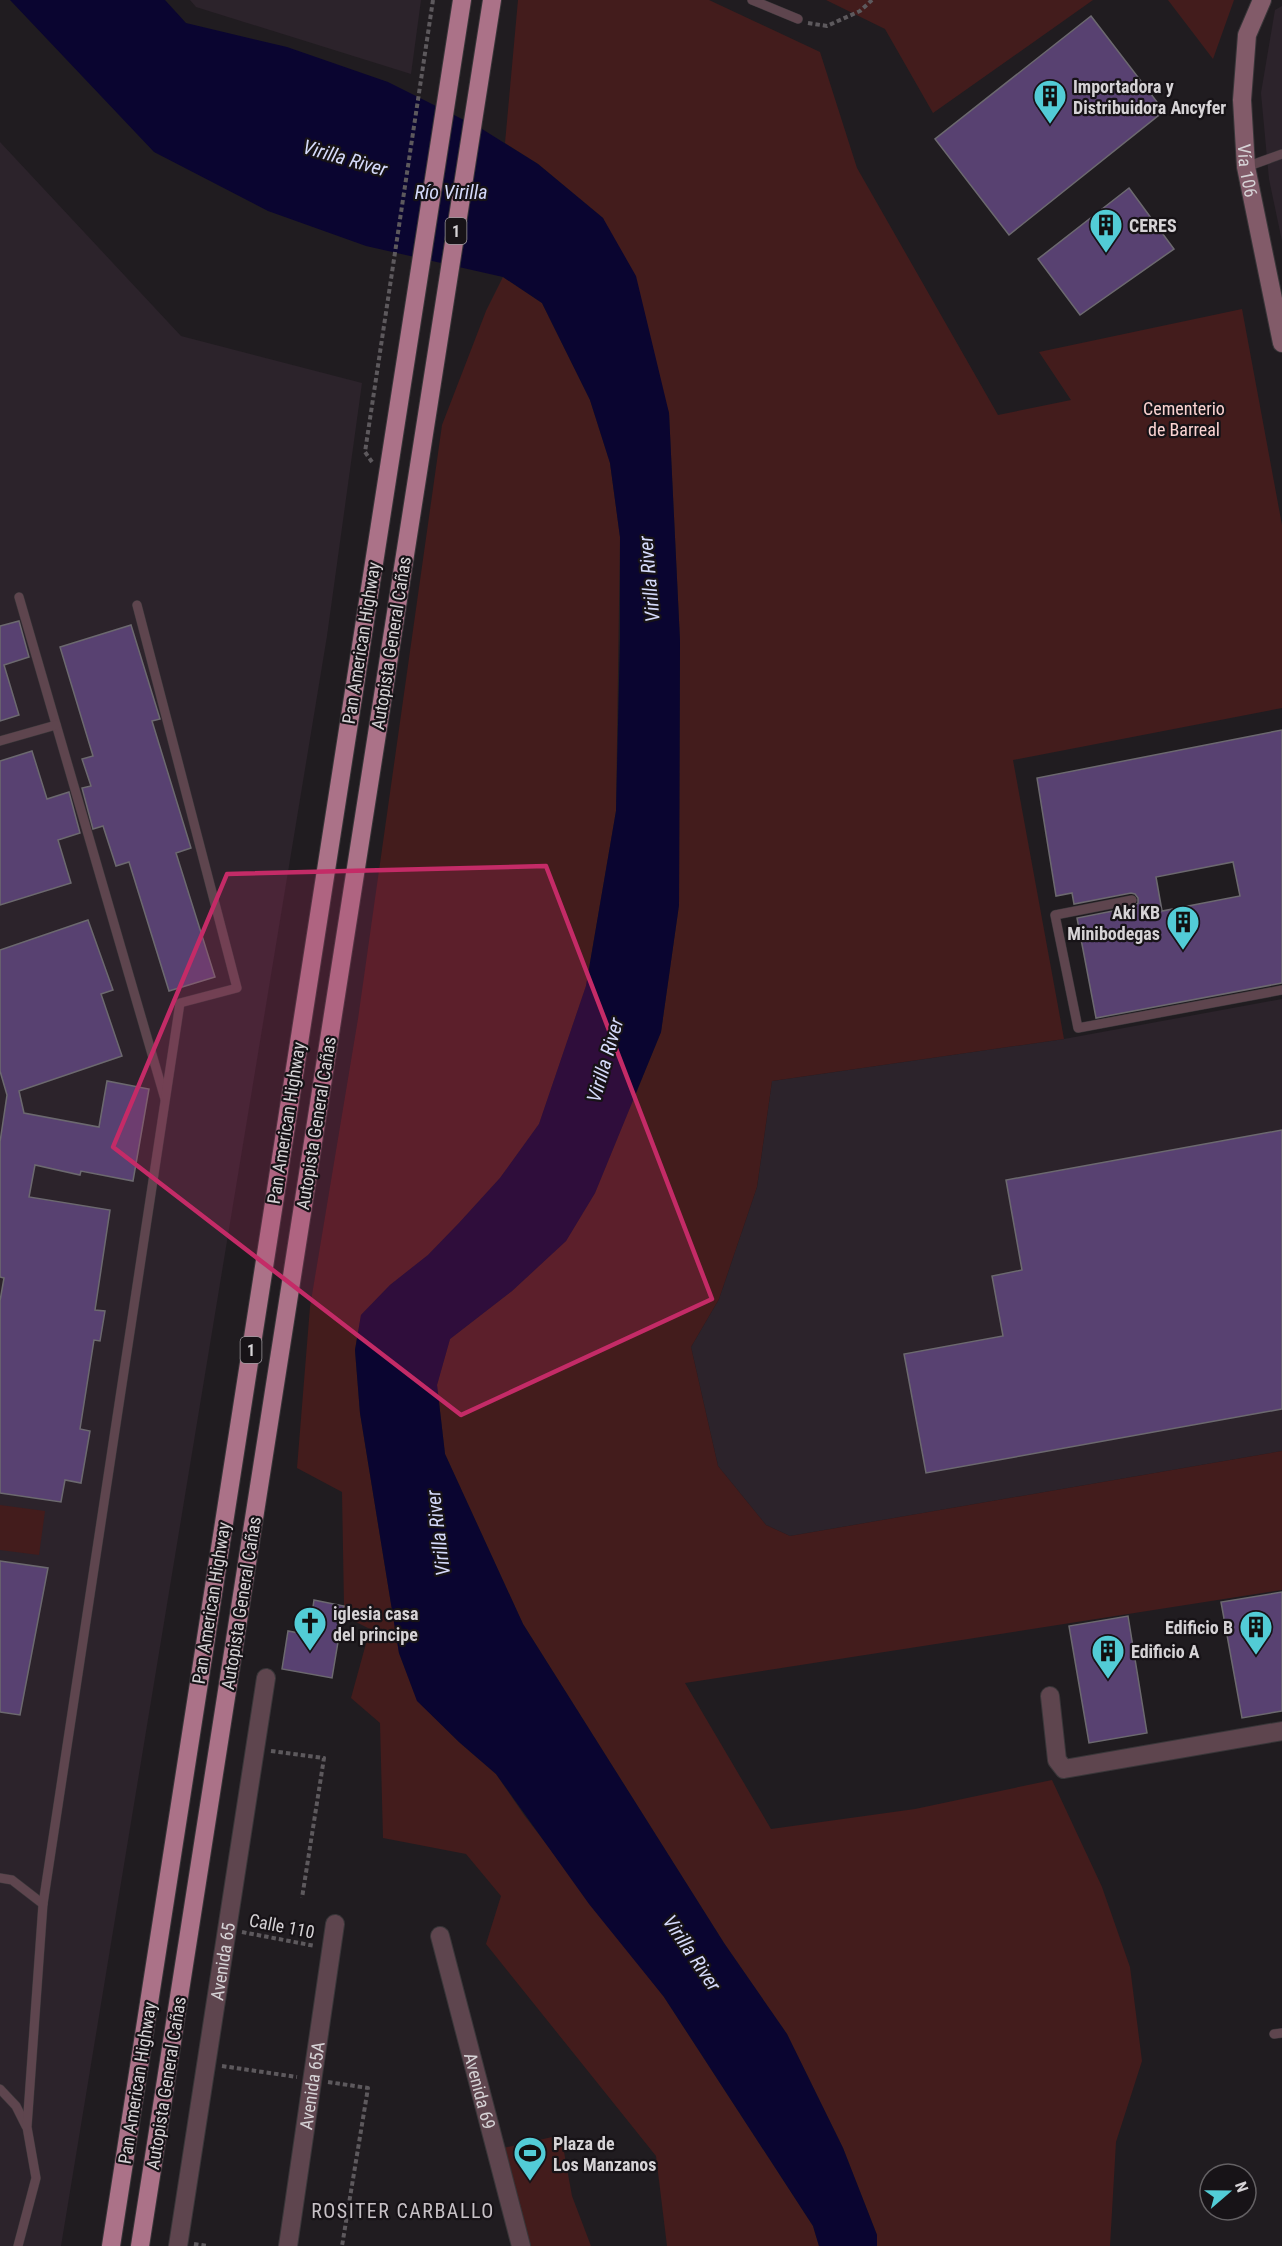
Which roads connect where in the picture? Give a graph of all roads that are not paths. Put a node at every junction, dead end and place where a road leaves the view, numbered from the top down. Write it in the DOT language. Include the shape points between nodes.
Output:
graph roads {
  1 [pos="462,0"];
  2 [pos="752,0"];
  3 [pos="1262,0"];
  4 [pos="492,2"];
  5 [pos="798,19"];
  6 [pos="1282,154"];
  7 [pos="1246,167"];
  8 [pos="1282,342"];
  9 [pos="19,597"];
  10 [pos="137,605"];
  11 [pos="56,725"];
  12 [pos="0,741"];
  13 [pos="1132,900"];
  14 [pos="1282,990"];
  15 [pos="166,1104"];
  16 [pos="266,1678"];
  17 [pos="1050,1696"];
  18 [pos="1282,1731"];
  19 [pos="0,1878"];
  20 [pos="43,1904"];
  21 [pos="336,1924"];
  22 [pos="440,1936"];
  23 [pos="0,2090"];
  24 [pos="27,2127"];
  25 [pos="18,2246"];
  26 [pos="111,2246"];
  27 [pos="140,2246"];
  28 [pos="178,2246"];
  29 [pos="288,2246"];
  30 [pos="521,2246"];
  1 -- 26 [label="highway, Pan American Highway / 1"];
  2 -- 5 [label="lane"];
  3 -- 7 [label="main road, Vía 106" via="1246,35 1242,100"];
  4 -- 27 [label="highway, Autopista General Cañas / 1"];
  6 -- 7 [label="lane"];
  7 -- 8 [label="main road, Vía 106"];
  9 -- 11 [label="lane"];
  10 -- 15 [label="lane" via="237,988 180,1003"];
  11 -- 12 [label="lane"];
  11 -- 15 [label="lane"];
  13 -- 14 [label="lane" via="1055,915 1078,1028"];
  15 -- 20 [label="lane"];
  16 -- 28 [label="street, Avenida 65"];
  17 -- 18 [label="street" via="1057,1760 1064,1770"];
  19 -- 20 [label="lane" via="12,1880"];
  20 -- 24 [label="lane"];
  21 -- 29 [label="street, Avenida 65A"];
  22 -- 30 [label="street, Avenida 69"];
  23 -- 24 [label="lane" via="16,2106"];
  24 -- 25 [label="lane" via="36,2178"];
}
